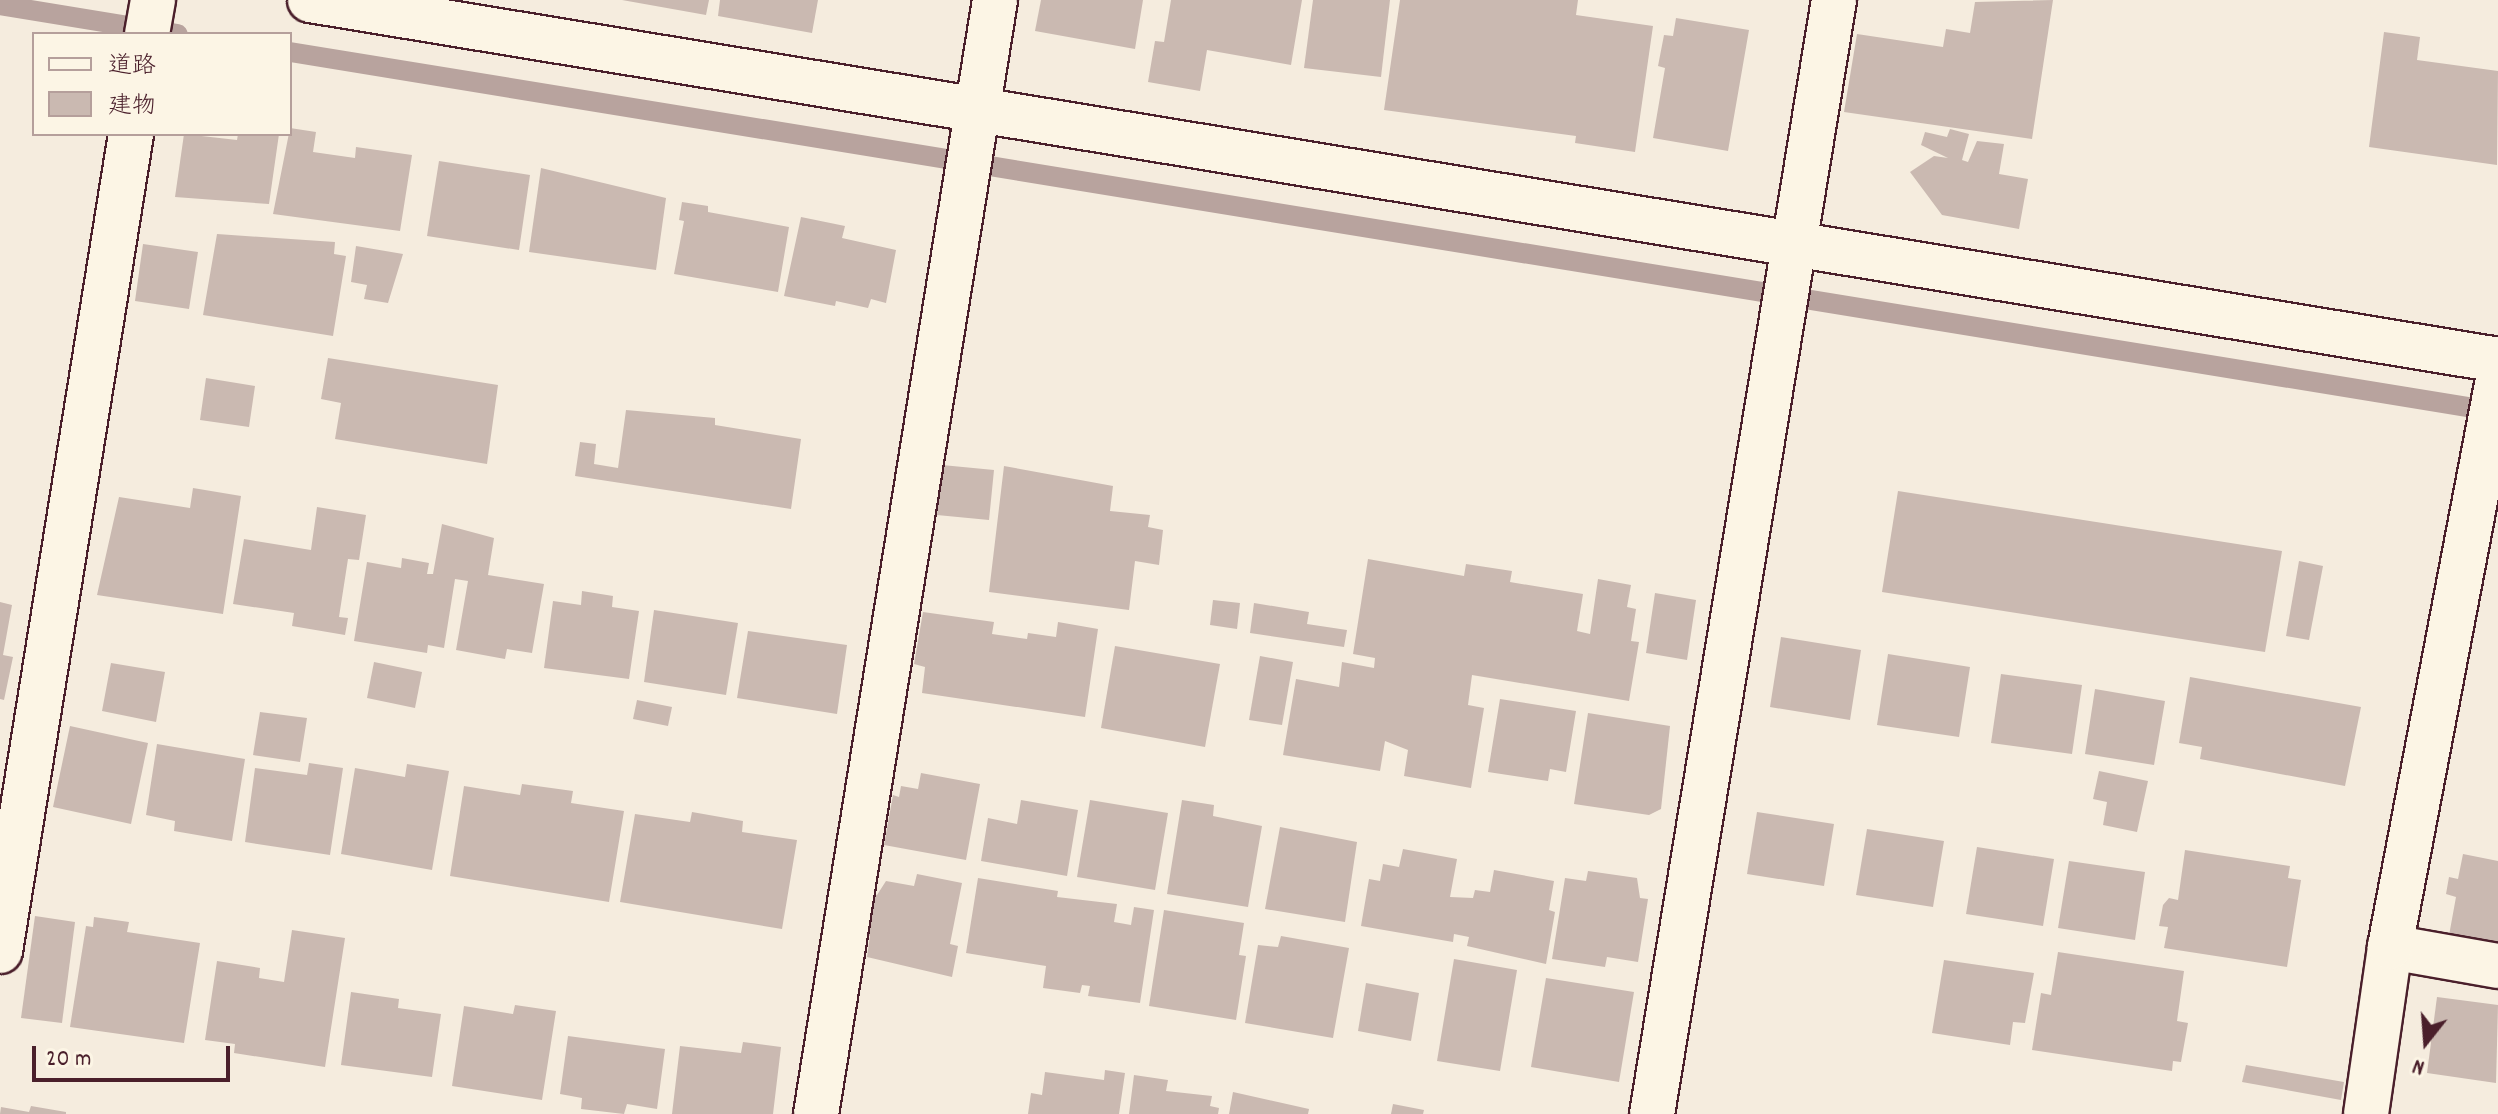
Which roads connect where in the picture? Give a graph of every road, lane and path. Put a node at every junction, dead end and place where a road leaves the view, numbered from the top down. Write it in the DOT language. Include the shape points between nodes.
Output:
graph roads {
  1 [pos="310,0"];
  2 [pos="995,0"];
  3 [pos="1834,0"];
  4 [pos="977,110"];
  5 [pos="131,136"];
  6 [pos="1788,277"];
  7 [pos="2495,391"];
  8 [pos="2390,947"];
  9 [pos="0,951"];
  10 [pos="2498,966"];
  11 [pos="816,1114"];
  12 [pos="1652,1114"];
  13 [pos="2366,1114"];
  1 -- 4 [label="street"];
  2 -- 4 [label="street"];
  3 -- 6 [label="street"];
  4 -- 6 [label="street"];
  4 -- 11 [label="street"];
  5 -- 9 [label="street"];
  6 -- 7 [label="street"];
  6 -- 12 [label="street"];
  7 -- 8 [label="street"];
  8 -- 10 [label="street"];
  8 -- 13 [label="street"];
}
